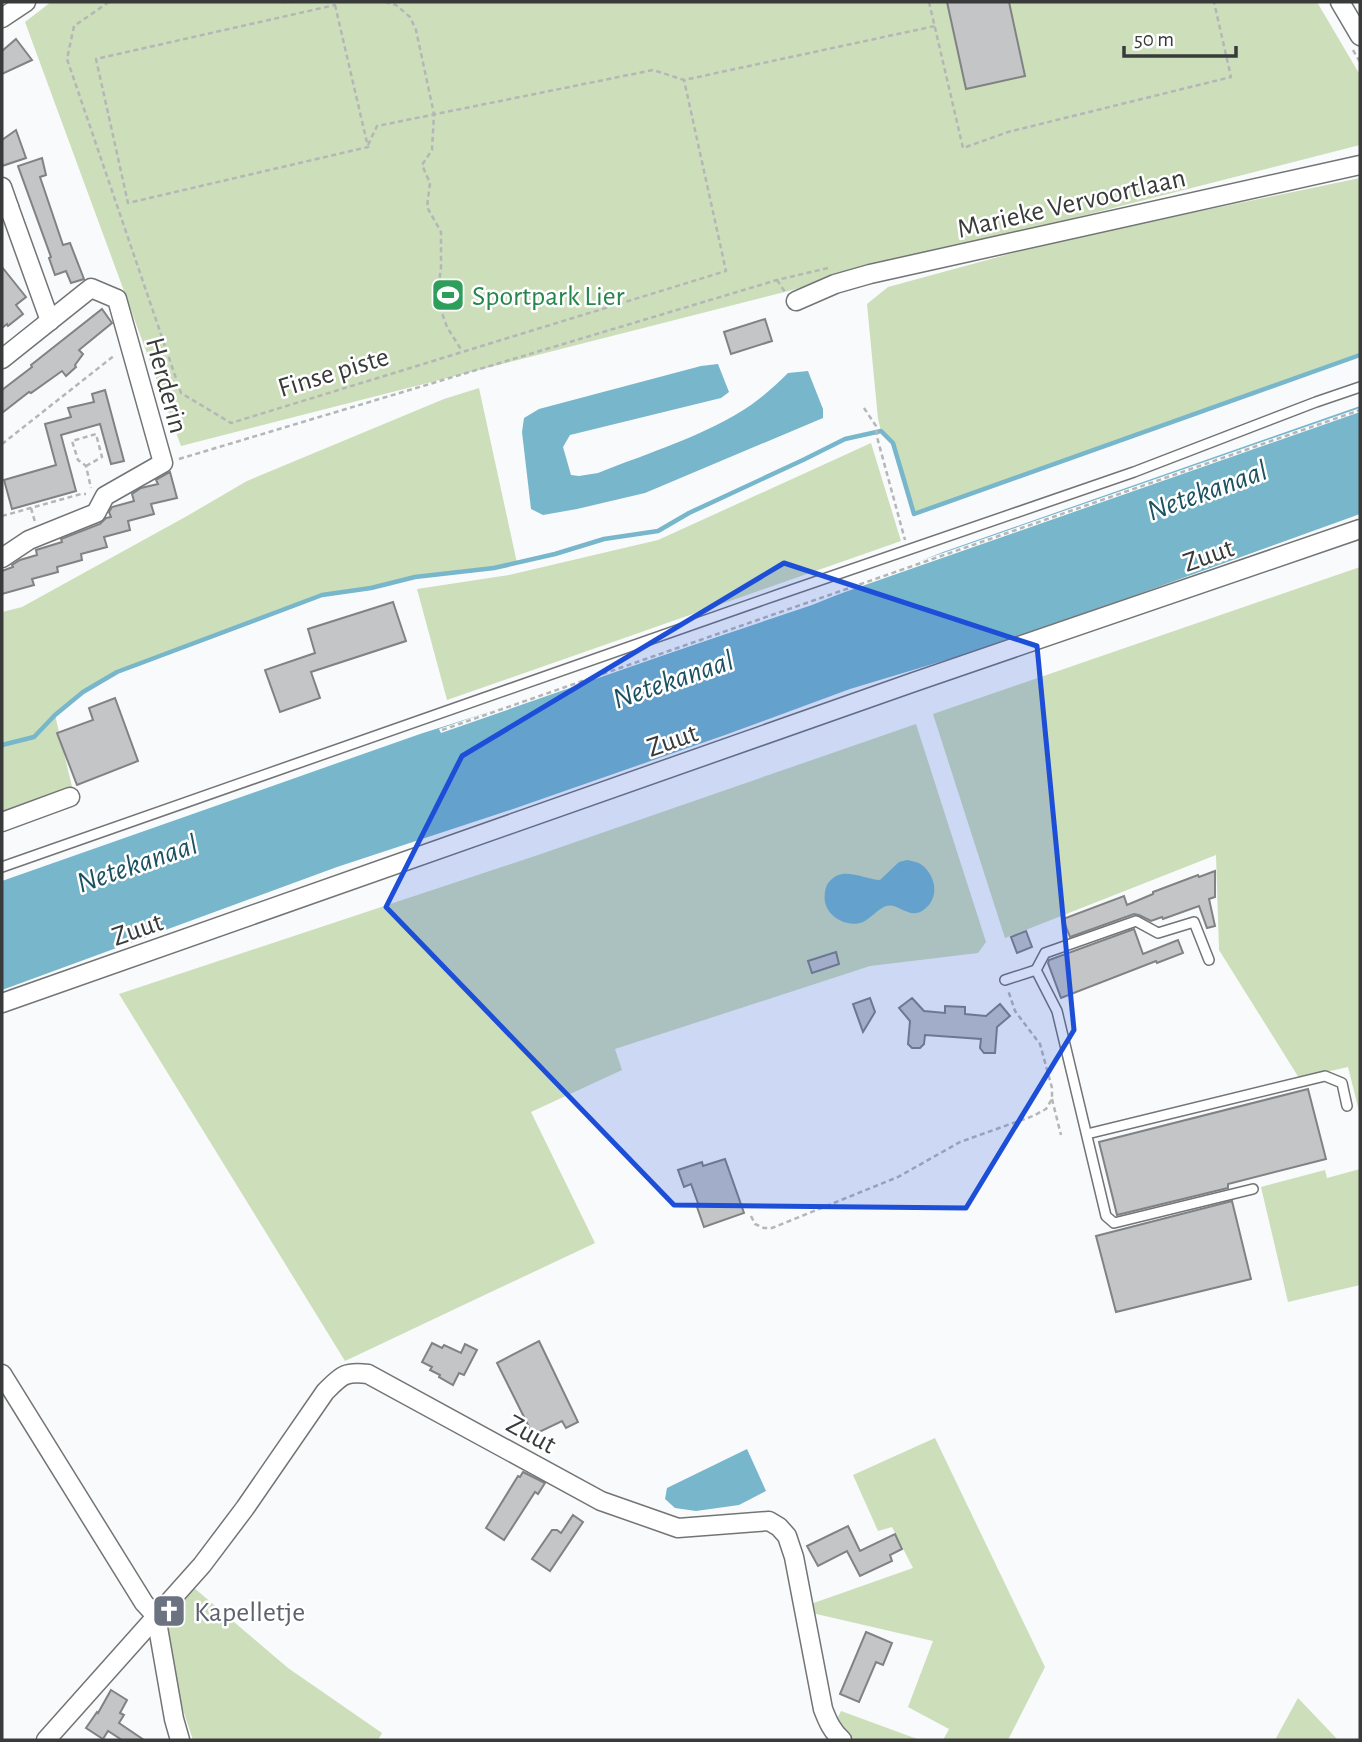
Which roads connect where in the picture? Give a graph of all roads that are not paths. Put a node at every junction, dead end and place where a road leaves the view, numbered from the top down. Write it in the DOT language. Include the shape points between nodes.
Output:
graph roads {
  1 [pos="26,2"];
  2 [pos="1340,2"];
  3 [pos="2,19"];
  4 [pos="1360,36"];
  5 [pos="1360,165"];
  6 [pos="2,187"];
  7 [pos="5,208"];
  8 [pos="796,301"];
  9 [pos="50,321"];
  10 [pos="2,359"];
  11 [pos="1360,387"];
  12 [pos="1360,529"];
  13 [pos="2,558"];
  14 [pos="70,797"];
  15 [pos="2,822"];
  16 [pos="2,867"];
  17 [pos="1209,960"];
  18 [pos="1036,970"];
  19 [pos="1005,980"];
  20 [pos="2,1003"];
  21 [pos="1347,1106"];
  22 [pos="1087,1134"];
  23 [pos="1253,1189"];
  24 [pos="2,1374"];
  25 [pos="156,1616"];
  26 [pos="46,1740"];
  27 [pos="180,1740"];
  28 [pos="842,1740"];
  1 -- 3 [label="street"];
  2 -- 4 [label="street"];
  5 -- 8 [label="street, Marieke Vervoortlaan" via="870,274"];
  6 -- 7 [label="street"];
  7 -- 9 [label="street"];
  9 -- 10 [label="street"];
  9 -- 13 [label="street, Herderin" via="91,288 117,299 163,463 105,496 96,513 29,540"];
  11 -- 16 [label="lane" via="1134,472"];
  12 -- 20 [label="street, Zuut"];
  14 -- 15 [label="street"];
  17 -- 18 [label="lane" via="1194,922 1158,933 1136,921 1045,953"];
  18 -- 19 [label="lane"];
  18 -- 22 [label="lane" via="1057,1011"];
  21 -- 22 [label="lane" via="1342,1083 1325,1076"];
  22 -- 23 [label="lane" via="1106,1216 1114,1223"];
  24 -- 25 [label="street"];
  25 -- 26 [label="street, Zuut"];
  25 -- 27 [label="street"];
  25 -- 28 [label="street, Zuut" via="209,1556 325,1392 346,1373 368,1374 601,1502 678,1528 757,1521 779,1527 794,1557 828,1724"];
}
